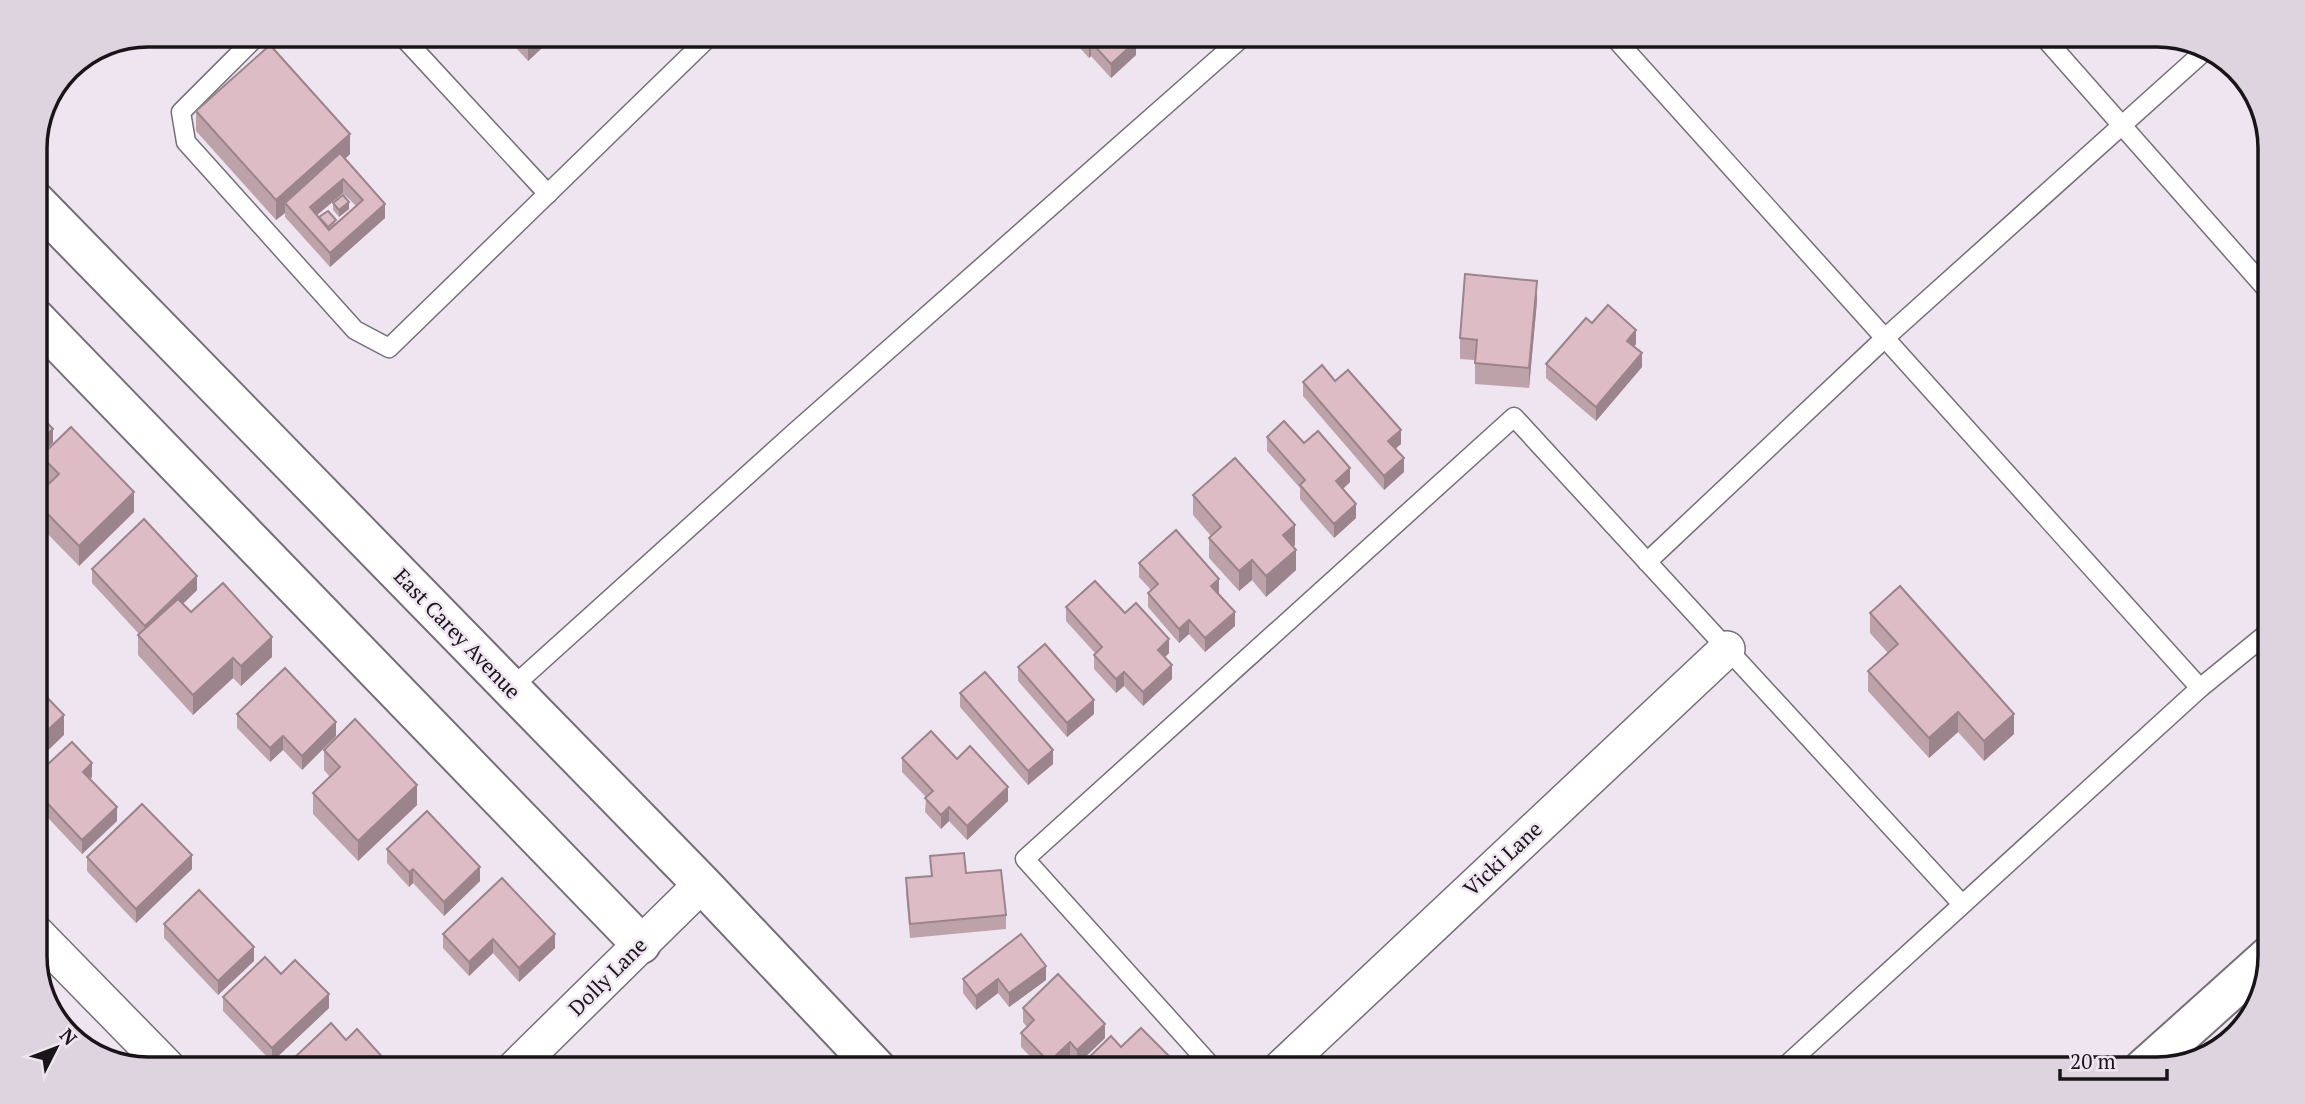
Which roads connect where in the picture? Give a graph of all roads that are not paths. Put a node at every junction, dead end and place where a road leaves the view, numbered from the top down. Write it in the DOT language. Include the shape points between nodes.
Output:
graph roads {
  1 [pos="246,47"];
  2 [pos="412,47"];
  3 [pos="699,47"];
  4 [pos="1231,47"];
  5 [pos="1623,47"];
  6 [pos="2052,47"];
  7 [pos="2198,57"];
  8 [pos="2121,126"];
  9 [pos="548,194"];
  10 [pos="47,213"];
  11 [pos="2258,280"];
  12 [pos="47,330"];
  13 [pos="1885,338"];
  14 [pos="1647,562"];
  15 [pos="2258,641"];
  16 [pos="1727,649"];
  17 [pos="2200,688"];
  18 [pos="510,689"];
  19 [pos="702,884"];
  20 [pos="1961,903"];
  21 [pos="47,944"];
  22 [pos="641,944"];
  23 [pos="2257,967"];
  24 [pos="157,1057"];
  25 [pos="526,1057"];
  26 [pos="866,1057"];
  27 [pos="1203,1057"];
  28 [pos="1293,1057"];
  29 [pos="1795,1057"];
  30 [pos="2156,1057"];
  1 -- 9 [label="lane" via="181,112 186,142 355,330 389,348"];
  2 -- 9 [label="lane"];
  3 -- 9 [label="lane"];
  4 -- 18 [label="lane"];
  5 -- 13 [label="lane"];
  6 -- 8 [label="lane"];
  7 -- 8 [label="lane"];
  8 -- 11 [label="lane"];
  8 -- 13 [label="lane"];
  10 -- 18 [label="main road, East Carey Avenue"];
  12 -- 22 [label="main road"];
  13 -- 14 [label="lane"];
  13 -- 17 [label="lane"];
  14 -- 16 [label="lane"];
  14 -- 27 [label="lane" via="1514,417 1025,859"];
  15 -- 17 [label="lane"];
  16 -- 20 [label="lane"];
  16 -- 28 [label="street, Vicki Lane"];
  17 -- 20 [label="lane"];
  18 -- 19 [label="main road, East Carey Avenue"];
  19 -- 22 [label="street, Dolly Lane"];
  19 -- 26 [label="main road, East Carey Avenue"];
  20 -- 29 [label="lane"];
  21 -- 24 [label="street"];
  22 -- 25 [label="street, Dolly Lane"];
  23 -- 30 [label="main road"];
}
